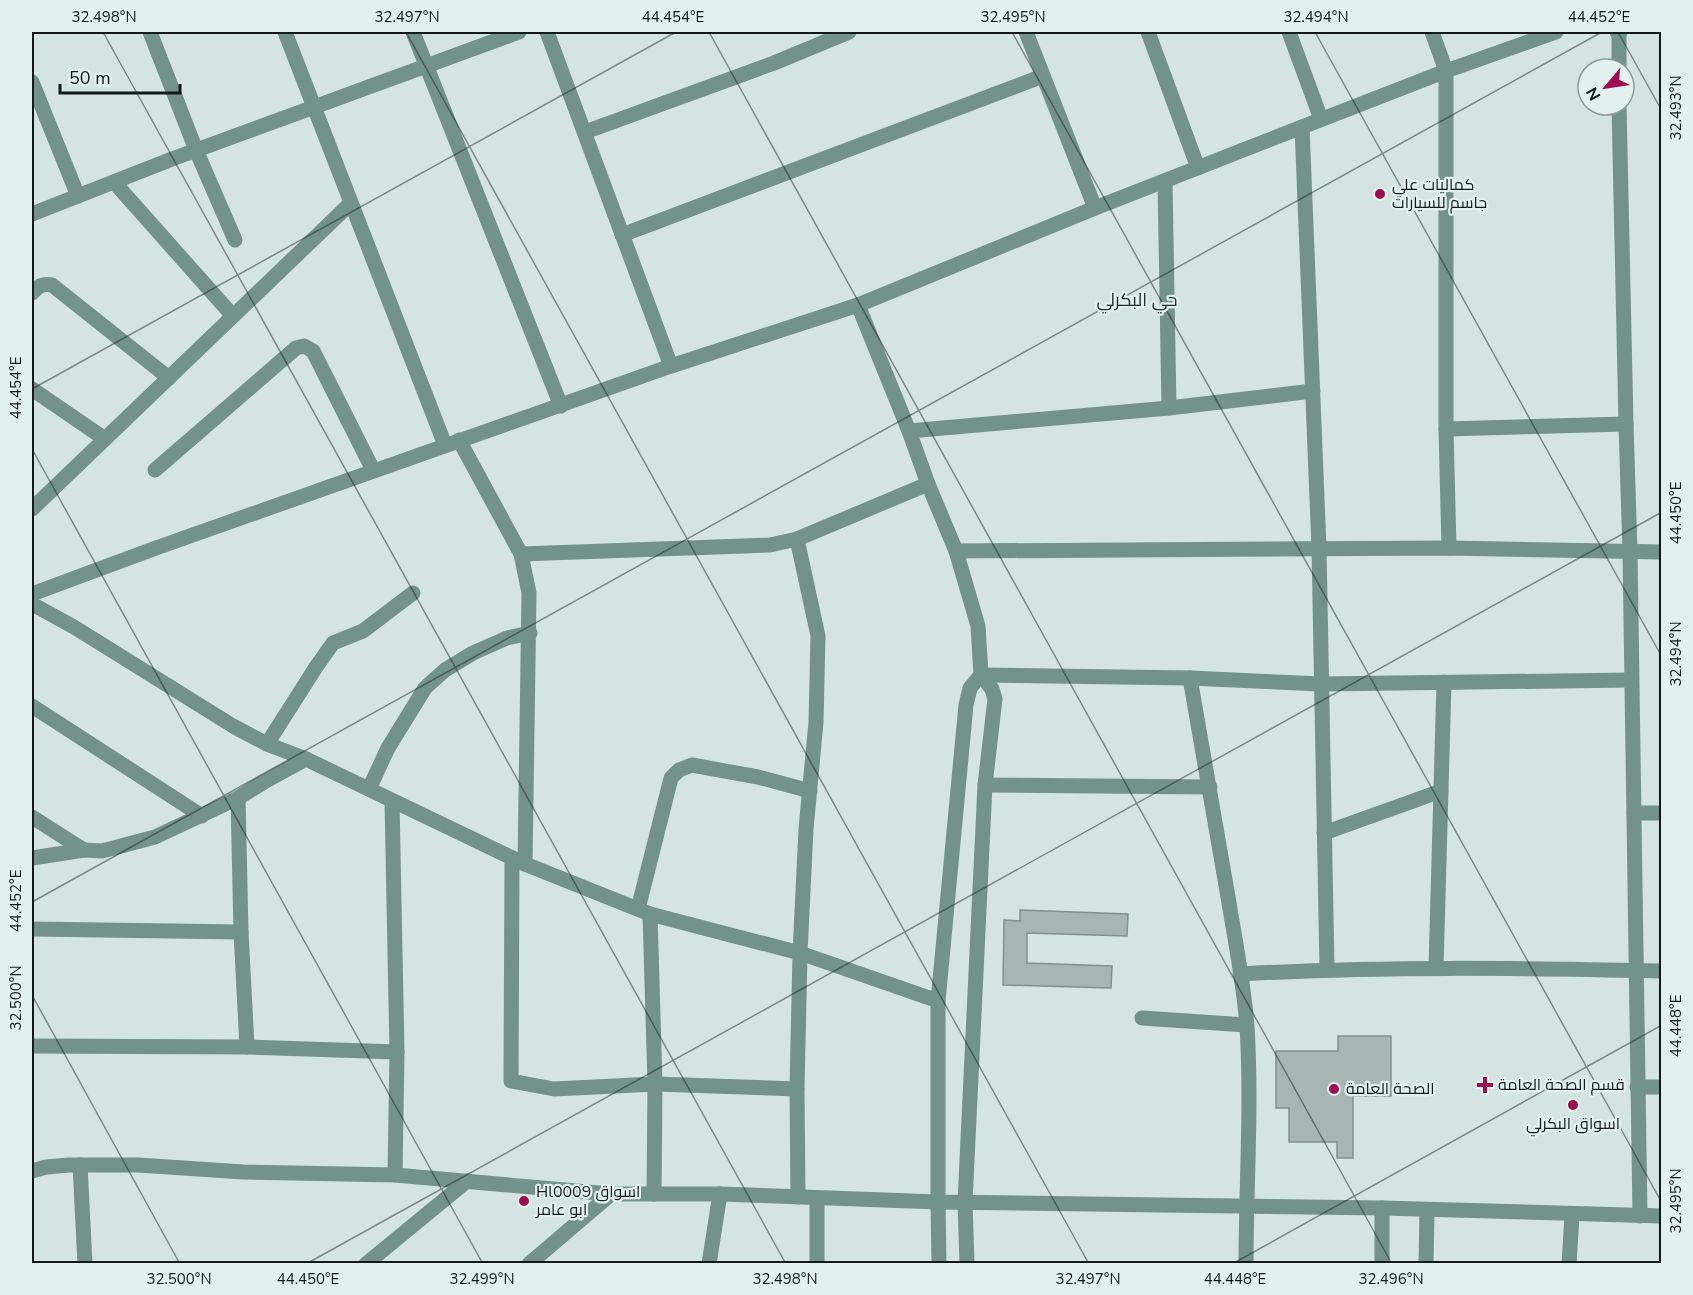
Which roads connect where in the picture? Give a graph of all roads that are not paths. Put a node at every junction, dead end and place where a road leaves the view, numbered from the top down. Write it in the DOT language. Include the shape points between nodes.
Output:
graph roads {
  1 [pos="150,32"];
  2 [pos="285,32"];
  3 [pos="413,32"];
  4 [pos="519,32"];
  5 [pos="547,32"];
  6 [pos="849,32"];
  7 [pos="1026,32"];
  8 [pos="1148,32"];
  9 [pos="1289,32"];
  10 [pos="1432,32"];
  11 [pos="1556,32"];
  12 [pos="1619,32"];
  13 [pos="1619,57"];
  14 [pos="427,67"];
  15 [pos="1446,71"];
  16 [pos="1043,75"];
  17 [pos="32,82"];
  18 [pos="314,107"];
  19 [pos="1619,117"];
  20 [pos="1321,119"];
  21 [pos="1302,127"];
  22 [pos="585,132"];
  23 [pos="196,150"];
  24 [pos="1198,168"];
  25 [pos="114,182"];
  26 [pos="1165,182"];
  27 [pos="78,196"];
  28 [pos="351,203"];
  29 [pos="1095,208"];
  30 [pos="32,214"];
  31 [pos="622,235"];
  32 [pos="235,240"];
  33 [pos="32,293"];
  34 [pos="858,305"];
  35 [pos="233,316"];
  36 [pos="671,366"];
  37 [pos="169,378"];
  38 [pos="32,389"];
  39 [pos="1313,391"];
  40 [pos="561,406"];
  41 [pos="1169,408"];
  42 [pos="1626,424"];
  43 [pos="1446,429"];
  44 [pos="909,431"];
  45 [pos="105,439"];
  46 [pos="452,443"];
  47 [pos="155,470"];
  48 [pos="373,470"];
  49 [pos="928,484"];
  50 [pos="32,509"];
  51 [pos="797,539"];
  52 [pos="1319,548"];
  53 [pos="1449,548"];
  54 [pos="956,551"];
  55 [pos="1630,552"];
  56 [pos="1662,552"];
  57 [pos="521,554"];
  58 [pos="413,593"];
  59 [pos="32,594"];
  60 [pos="32,604"];
  61 [pos="530,633"];
  62 [pos="981,675"];
  63 [pos="1190,678"];
  64 [pos="1631,680"];
  65 [pos="1444,682"];
  66 [pos="1321,684"];
  67 [pos="32,706"];
  68 [pos="267,744"];
  69 [pos="306,759"];
  70 [pos="985,785"];
  71 [pos="1210,787"];
  72 [pos="369,789"];
  73 [pos="810,790"];
  74 [pos="1441,791"];
  75 [pos="238,798"];
  76 [pos="392,801"];
  77 [pos="1634,813"];
  78 [pos="1662,813"];
  79 [pos="202,816"];
  80 [pos="32,817"];
  81 [pos="1324,833"];
  82 [pos="84,850"];
  83 [pos="32,858"];
  84 [pos="519,861"];
  85 [pos="644,911"];
  86 [pos="32,929"];
  87 [pos="241,932"];
  88 [pos="800,953"];
  89 [pos="1436,968"];
  90 [pos="1327,969"];
  91 [pos="1636,970"];
  92 [pos="1662,970"];
  93 [pos="1240,974"];
  94 [pos="939,1001"];
  95 [pos="1142,1018"];
  96 [pos="1246,1025"];
  97 [pos="32,1046"];
  98 [pos="247,1047"];
  99 [pos="397,1052"];
  100 [pos="655,1084"];
  101 [pos="1637,1087"];
  102 [pos="1662,1087"];
  103 [pos="797,1089"];
  104 [pos="80,1165"];
  105 [pos="32,1172"];
  106 [pos="395,1175"];
  107 [pos="467,1181"];
  108 [pos="611,1194"];
  109 [pos="654,1194"];
  110 [pos="720,1194"];
  111 [pos="798,1197"];
  112 [pos="818,1198"];
  113 [pos="938,1202"];
  114 [pos="965,1202"];
  115 [pos="1246,1206"];
  116 [pos="1382,1208"];
  117 [pos="1427,1210"];
  118 [pos="1572,1215"];
  119 [pos="1640,1216"];
  120 [pos="1662,1216"];
  121 [pos="85,1263"];
  122 [pos="366,1263"];
  123 [pos="529,1263"];
  124 [pos="709,1263"];
  125 [pos="817,1263"];
  126 [pos="939,1263"];
  127 [pos="967,1263"];
  128 [pos="1246,1263"];
  129 [pos="1382,1263"];
  130 [pos="1426,1263"];
  131 [pos="1569,1263"];
  1 -- 23 [label="street"];
  2 -- 18 [label="street"];
  3 -- 14 [label="street"];
  4 -- 14 [label="street"];
  5 -- 22 [label="street"];
  6 -- 22 [label="street"];
  7 -- 16 [label="street"];
  8 -- 24 [label="street"];
  9 -- 20 [label="street"];
  10 -- 15 [label="street"];
  11 -- 15 [label="street"];
  12 -- 13 [label="street"];
  14 -- 18 [label="street"];
  14 -- 40 [label="street"];
  15 -- 20 [label="street"];
  15 -- 43 [label="street"];
  16 -- 29 [label="street"];
  16 -- 31 [label="street"];
  17 -- 27 [label="street"];
  18 -- 23 [label="street"];
  18 -- 28 [label="street"];
  19 -- 42 [label="street"];
  20 -- 21 [label="street"];
  21 -- 24 [label="street"];
  21 -- 39 [label="street"];
  22 -- 31 [label="street"];
  23 -- 25 [label="street"];
  23 -- 32 [label="street"];
  24 -- 26 [label="street"];
  25 -- 27 [label="street"];
  25 -- 35 [label="street"];
  26 -- 29 [label="street"];
  26 -- 41 [label="street"];
  27 -- 30 [label="street"];
  28 -- 35 [label="street"];
  28 -- 46 [label="street"];
  29 -- 34 [label="street"];
  31 -- 36 [label="street"];
  33 -- 37 [label="street" via="37,287 52,285"];
  34 -- 36 [label="street"];
  34 -- 44 [label="street"];
  35 -- 37 [label="street"];
  36 -- 40 [label="street"];
  37 -- 45 [label="street"];
  38 -- 45 [label="street"];
  39 -- 41 [label="street"];
  39 -- 52 [label="street"];
  40 -- 46 [label="street"];
  41 -- 44 [label="street"];
  42 -- 43 [label="street"];
  42 -- 55 [label="street"];
  43 -- 53 [label="street"];
  44 -- 49 [label="street"];
  45 -- 50 [label="street"];
  46 -- 48 [label="street"];
  46 -- 57 [label="street"];
  47 -- 48 [label="street" via="296,348 304,346 313,351"];
  48 -- 59 [label="street"];
  49 -- 51 [label="street"];
  49 -- 54 [label="street"];
  51 -- 57 [label="street" via="770,545"];
  51 -- 73 [label="street" via="818,636"];
  52 -- 53 [label="street"];
  52 -- 54 [label="street"];
  52 -- 66 [label="street"];
  53 -- 55 [label="street"];
  54 -- 62 [label="street" via="978,626"];
  55 -- 56 [label="street"];
  55 -- 64 [label="street"];
  57 -- 61 [label="street" via="529,592"];
  58 -- 68 [label="street" via="363,631 333,643"];
  60 -- 68 [label="street"];
  61 -- 72 [label="street" via="490,644 445,670 426,688 388,748"];
  61 -- 84 [label="street"];
  62 -- 63 [label="street"];
  62 -- 70 [label="street" via="995,699"];
  62 -- 94 [label="street" via="970,688 966,705"];
  63 -- 66 [label="street"];
  63 -- 71 [label="street"];
  64 -- 65 [label="street"];
  64 -- 77 [label="street"];
  65 -- 66 [label="street"];
  65 -- 74 [label="street"];
  66 -- 81 [label="street"];
  67 -- 79 [label="street"];
  68 -- 69 [label="street"];
  69 -- 72 [label="street"];
  69 -- 75 [label="street"];
  70 -- 71 [label="street"];
  70 -- 114 [label="street"];
  71 -- 93 [label="street"];
  72 -- 76 [label="street"];
  73 -- 85 [label="street" via="692,765 680,770 671,778"];
  73 -- 88 [label="street"];
  74 -- 81 [label="street"];
  74 -- 89 [label="street"];
  75 -- 79 [label="street"];
  75 -- 87 [label="street"];
  76 -- 84 [label="street"];
  76 -- 99 [label="street"];
  77 -- 78 [label="street"];
  77 -- 91 [label="street"];
  79 -- 82 [label="street" via="155,837 102,850"];
  80 -- 82 [label="street"];
  81 -- 90 [label="street"];
  82 -- 83 [label="street"];
  84 -- 85 [label="street"];
  84 -- 100 [label="street" via="511,1082 554,1089"];
  85 -- 88 [label="street"];
  85 -- 100 [label="street"];
  86 -- 87 [label="street"];
  87 -- 98 [label="street"];
  88 -- 94 [label="street"];
  88 -- 103 [label="street"];
  89 -- 90 [label="street"];
  89 -- 91 [label="street"];
  90 -- 93 [label="street"];
  91 -- 92 [label="street"];
  91 -- 101 [label="street"];
  93 -- 96 [label="street"];
  94 -- 113 [label="street"];
  95 -- 96 [label="street"];
  96 -- 115 [label="street" via="1250,1093"];
  97 -- 98 [label="street"];
  98 -- 99 [label="street"];
  99 -- 106 [label="street"];
  100 -- 103 [label="street"];
  100 -- 109 [label="street"];
  101 -- 102 [label="street"];
  101 -- 119 [label="street"];
  103 -- 111 [label="street"];
  104 -- 105 [label="street"];
  104 -- 106 [label="street"];
  104 -- 121 [label="street"];
  106 -- 107 [label="street"];
  107 -- 108 [label="street"];
  107 -- 122 [label="street"];
  108 -- 109 [label="street"];
  108 -- 123 [label="street"];
  109 -- 110 [label="street"];
  110 -- 111 [label="street"];
  110 -- 124 [label="street"];
  111 -- 112 [label="street"];
  112 -- 113 [label="street"];
  112 -- 125 [label="street"];
  113 -- 114 [label="street"];
  113 -- 126 [label="street"];
  114 -- 115 [label="street"];
  114 -- 127 [label="street"];
  115 -- 116 [label="street"];
  115 -- 128 [label="street"];
  116 -- 117 [label="street"];
  116 -- 129 [label="street"];
  117 -- 118 [label="street"];
  117 -- 130 [label="street"];
  118 -- 119 [label="street"];
  118 -- 131 [label="street"];
  119 -- 120 [label="street"];
}
